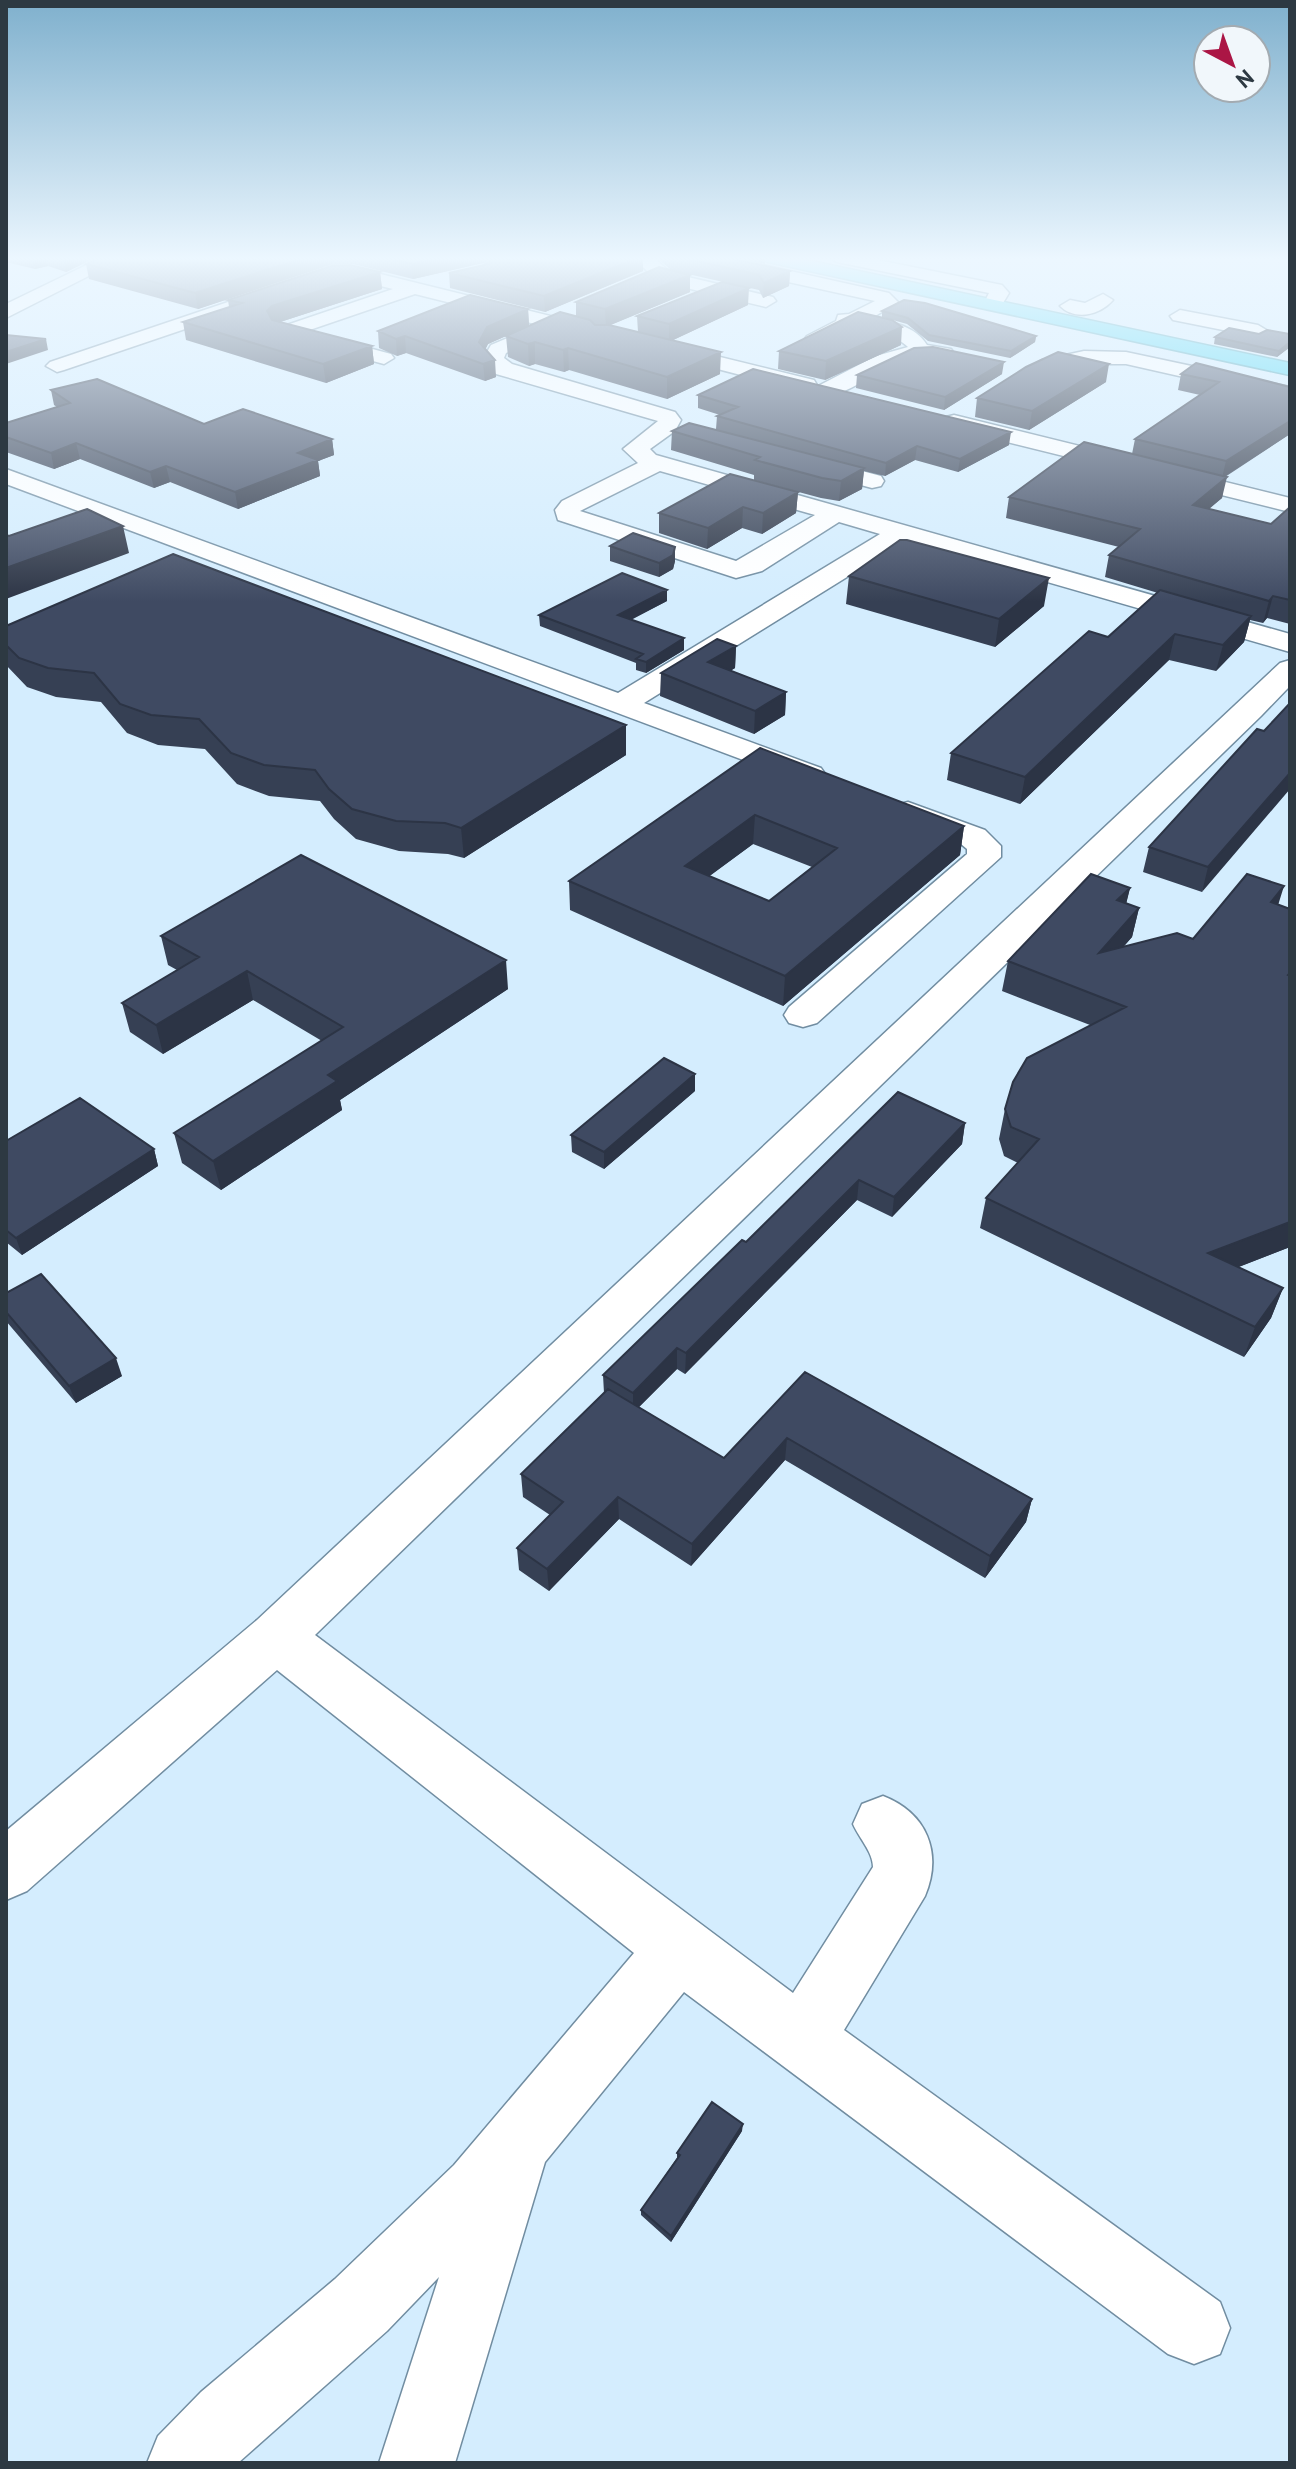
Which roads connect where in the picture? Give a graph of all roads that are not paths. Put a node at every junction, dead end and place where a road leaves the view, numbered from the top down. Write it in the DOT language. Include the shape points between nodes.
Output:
graph roads {
  1 [pos="517,372"];
  2 [pos="526,372"];
  3 [pos="746,372"];
  4 [pos="754,372"];
  5 [pos="862,372"];
  6 [pos="1023,372"];
  7 [pos="1057,372"];
  8 [pos="1135,372"];
  9 [pos="1192,372"];
  10 [pos="522,374"];
  11 [pos="1006,376"];
  12 [pos="1129,376"];
  13 [pos="1103,380"];
  14 [pos="724,383"];
  15 [pos="828,390"];
  16 [pos="1290,394"];
  17 [pos="858,398"];
  18 [pos="686,402"];
  19 [pos="972,406"];
  20 [pos="664,420"];
  21 [pos="696,434"];
  22 [pos="784,458"];
  23 [pos="657,463"];
  24 [pos="6,476"];
  25 [pos="872,481"];
  26 [pos="1290,505"];
  27 [pos="836,513"];
  28 [pos="902,532"];
  29 [pos="1290,643"];
  30 [pos="1290,669"];
  31 [pos="622,704"];
  32 [pos="841,787"];
  33 [pos="885,804"];
  34 [pos="803,1015"];
  35 [pos="276,1637"];
  36 [pos="883,1824"];
  37 [pos="6,1870"];
  38 [pos="679,1949"];
  39 [pos="801,2040"];
  40 [pos="516,2143"];
  41 [pos="1194,2328"];
  42 [pos="185,2463"];
  43 [pos="417,2463"];
  1 -- 10 [label="lane"];
  2 -- 10 [label="lane"];
  3 -- 14 [label="lane"];
  4 -- 15 [label="lane"];
  5 -- 15 [label="lane"];
  6 -- 11 [label="lane"];
  7 -- 13 [label="lane"];
  8 -- 12 [label="lane"];
  9 -- 16 [label="lane"];
  10 -- 20 [label="lane"];
  15 -- 17 [label="lane"];
  18 -- 20 [label="lane"];
  19 -- 26 [label="lane" via="940,418"];
  20 -- 21 [label="lane"];
  20 -- 23 [label="lane" via="635,449"];
  22 -- 25 [label="lane"];
  23 -- 27 [label="lane"];
  23 -- 27 [label="lane" via="571,506 567,515 736,570 753,565"];
  24 -- 31 [label="lane" via="173,556 230,560"];
  27 -- 28 [label="lane"];
  28 -- 29 [label="lane"];
  28 -- 31 [label="lane"];
  30 -- 35 [label="lane"];
  31 -- 32 [label="lane"];
  33 -- 34 [label="lane" via="973,837 986,851 984,857"];
  35 -- 37 [label="lane"];
  35 -- 38 [label="lane"];
  36 -- 39 [label="lane" via="898,1838 905,1857 903,1875"];
  38 -- 39 [label="lane"];
  38 -- 40 [label="lane"];
  39 -- 41 [label="lane"];
  40 -- 42 [label="lane" via="478,2189 361,2305 228,2419"];
  40 -- 43 [label="lane"];
}
